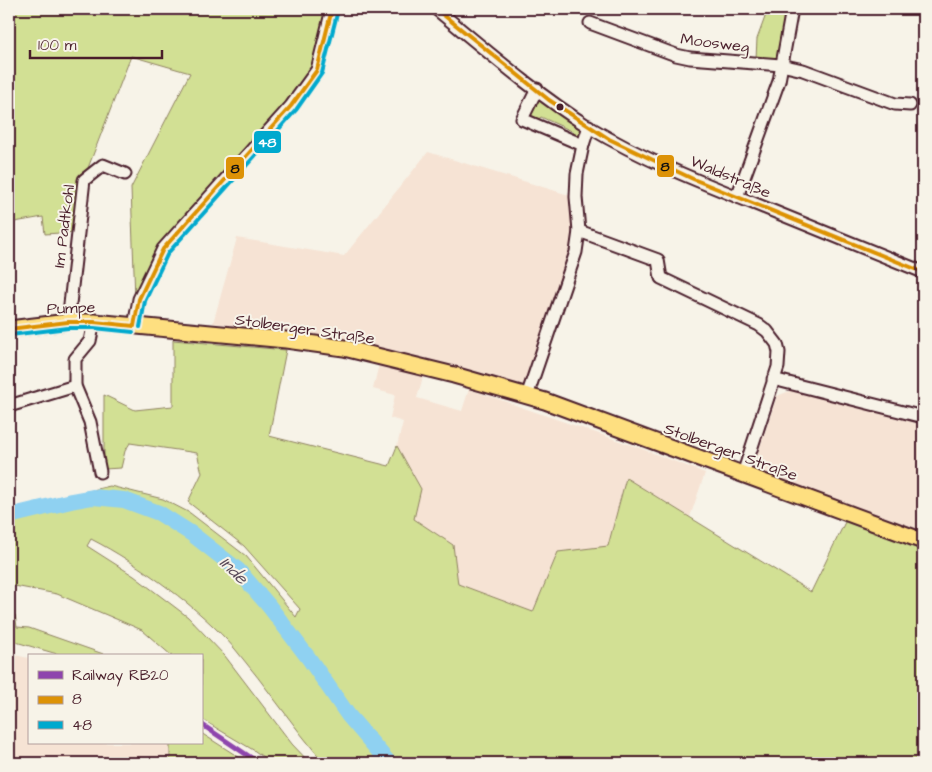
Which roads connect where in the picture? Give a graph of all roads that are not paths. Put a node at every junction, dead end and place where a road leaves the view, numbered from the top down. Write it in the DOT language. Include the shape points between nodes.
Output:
graph roads {
  1 [pos="332,9"];
  2 [pos="436,9"];
  3 [pos="792,9"];
  4 [pos="590,23"];
  5 [pos="781,65"];
  6 [pos="537,89"];
  7 [pos="910,105"];
  8 [pos="589,126"];
  9 [pos="583,145"];
  10 [pos="125,174"];
  11 [pos="737,197"];
  12 [pos="579,231"];
  13 [pos="923,272"];
  14 [pos="68,322"];
  15 [pos="94,322"];
  16 [pos="134,326"];
  17 [pos="9,329"];
  18 [pos="773,379"];
  19 [pos="75,386"];
  20 [pos="527,396"];
  21 [pos="9,406"];
  22 [pos="923,417"];
  23 [pos="100,472"];
  24 [pos="743,474"];
  25 [pos="923,541"];
  1 -- 16 [label="street" via="318,70 291,106 163,249 139,299"];
  2 -- 6 [label="street, Waldstraße"];
  3 -- 5 [label="street"];
  4 -- 5 [label="street, Moosweg" via="676,55"];
  5 -- 7 [label="street, Moosweg" via="895,104"];
  5 -- 11 [label="street" via="779,81"];
  6 -- 8 [label="street, Waldstraße"];
  6 -- 9 [label="street" via="522,119"];
  8 -- 9 [label="street"];
  8 -- 11 [label="street, Waldstraße" via="632,151"];
  9 -- 12 [label="street" via="577,174"];
  10 -- 14 [label="street, Im Padtkohl" via="103,165 84,180"];
  11 -- 13 [label="street, Waldstraße"];
  12 -- 18 [label="street" via="658,260 661,278 763,328 773,337 779,352"];
  12 -- 20 [label="street" via="574,259"];
  14 -- 15 [label="main road, Pumpe"];
  14 -- 17 [label="main road, Pumpe"];
  15 -- 16 [label="main road, Pumpe"];
  15 -- 19 [label="street" via="90,341 75,359"];
  16 -- 20 [label="main road, Stolberger Straße" via="344,348"];
  18 -- 22 [label="street"];
  18 -- 24 [label="street"];
  19 -- 21 [label="street"];
  19 -- 23 [label="street" via="90,422"];
  20 -- 24 [label="main road, Stolberger Straße"];
  24 -- 25 [label="main road, Stolberger Straße"];
}
